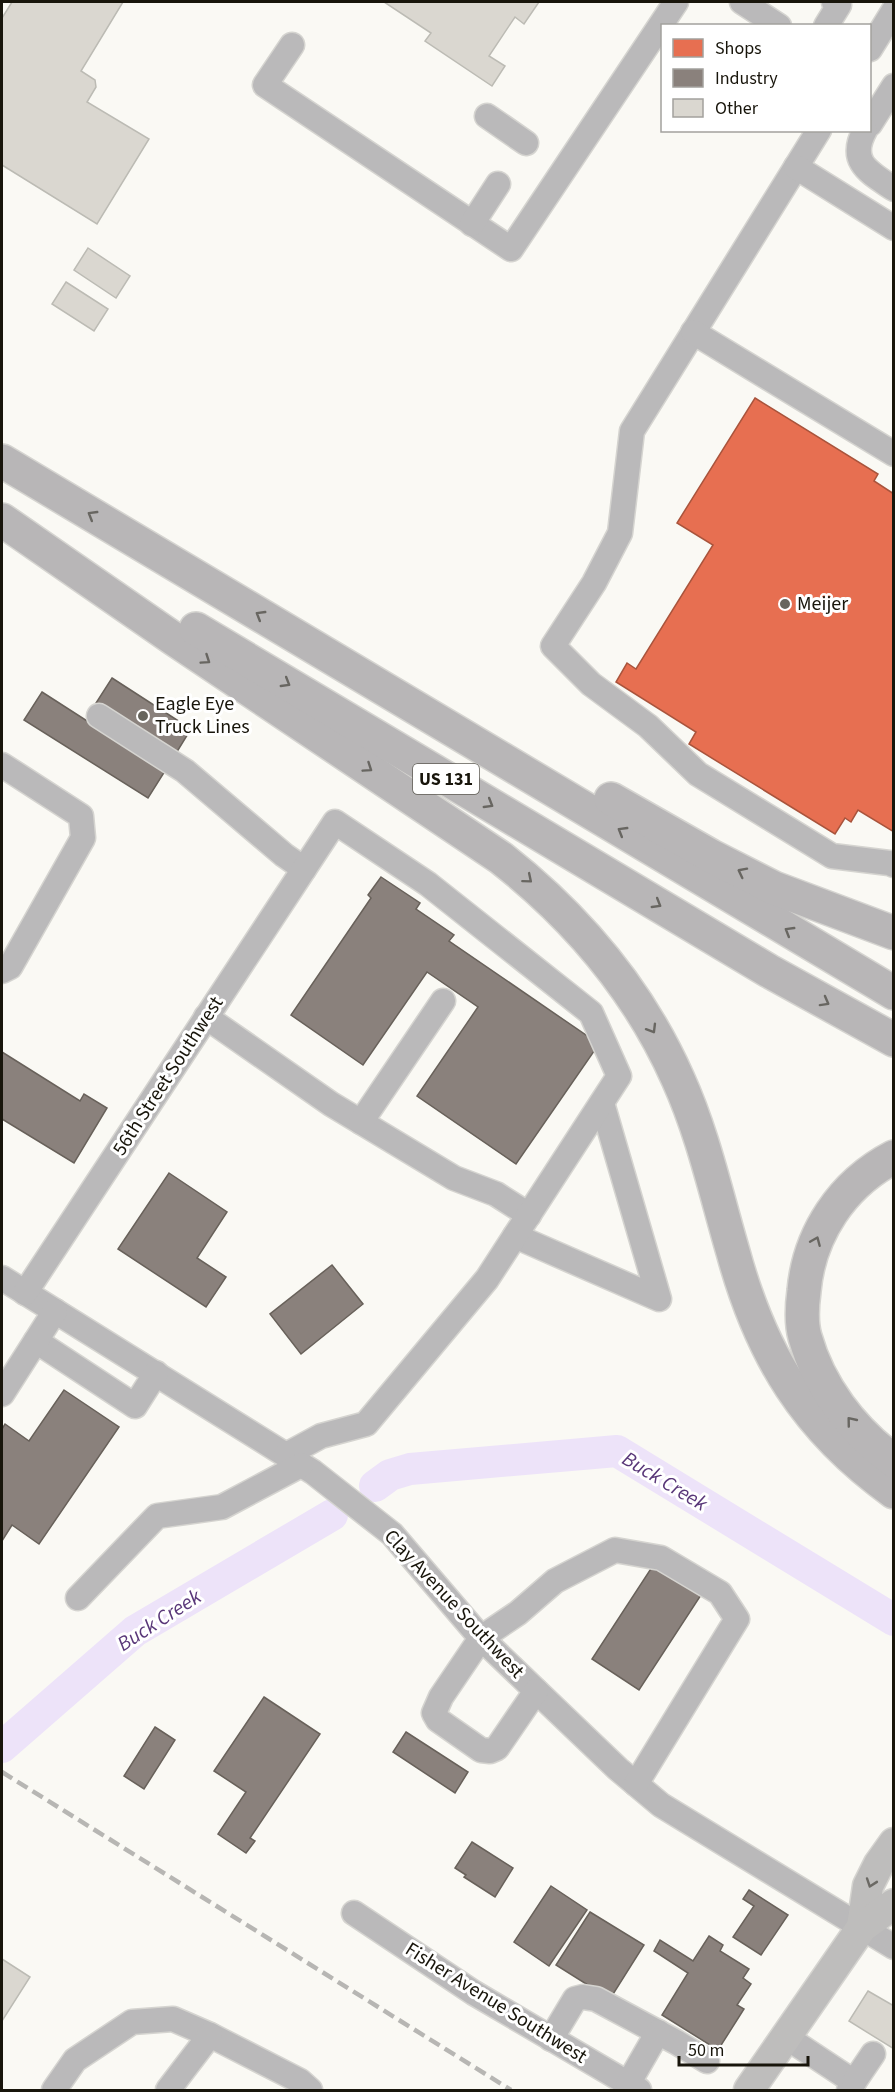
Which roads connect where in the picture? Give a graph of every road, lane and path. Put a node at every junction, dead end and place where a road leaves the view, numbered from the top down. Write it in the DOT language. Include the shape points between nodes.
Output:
graph roads {
  1 [pos="676,2"];
  2 [pos="742,2"];
  3 [pos="834,2"];
  4 [pos="893,15"];
  5 [pos="661,24"];
  6 [pos="661,24"];
  7 [pos="776,24"];
  8 [pos="827,24"];
  9 [pos="292,45"];
  10 [pos="871,48"];
  11 [pos="894,86"];
  12 [pos="487,116"];
  13 [pos="871,122"];
  14 [pos="818,132"];
  15 [pos="865,132"];
  16 [pos="526,143"];
  17 [pos="796,167"];
  18 [pos="498,184"];
  19 [pos="893,189"];
  20 [pos="472,224"];
  21 [pos="894,228"];
  22 [pos="693,332"];
  23 [pos="893,451"];
  24 [pos="2,461"];
  25 [pos="2,512"];
  26 [pos="2,520"];
  27 [pos="382,688"];
  28 [pos="99,716"];
  29 [pos="2,765"];
  30 [pos="307,863"];
  31 [pos="894,865"];
  32 [pos="894,933"];
  33 [pos="2,971"];
  34 [pos="894,993"];
  35 [pos="443,1001"];
  36 [pos="206,1017"];
  37 [pos="894,1040"];
  38 [pos="602,1103"];
  39 [pos="361,1122"];
  40 [pos="894,1157"];
  41 [pos="529,1215"];
  42 [pos="515,1236"];
  43 [pos="2,1278"];
  44 [pos="26,1293"];
  45 [pos="56,1311"];
  46 [pos="36,1341"];
  47 [pos="156,1373"];
  48 [pos="2,1394"];
  49 [pos="293,1460"];
  50 [pos="894,1461"];
  51 [pos="894,1492"];
  52 [pos="78,1598"];
  53 [pos="481,1638"];
  54 [pos="536,1691"];
  55 [pos="636,1784"];
  56 [pos="894,1843"];
  57 [pos="894,1904"];
  58 [pos="354,1913"];
  59 [pos="862,1928"];
  60 [pos="894,1947"];
  61 [pos="658,2032"];
  62 [pos="210,2035"];
  63 [pos="786,2037"];
  64 [pos="551,2038"];
  65 [pos="873,2054"];
  66 [pos="707,2061"];
  67 [pos="851,2086"];
  68 [pos="634,2087"];
  69 [pos="54,2091"];
  70 [pos="168,2091"];
  71 [pos="310,2091"];
  72 [pos="750,2091"];
  1 -- 5 [label="street"];
  2 -- 7 [label="street"];
  3 -- 8 [label="street" via="839,5"];
  4 -- 10 [label="street"];
  6 -- 20 [label="street" via="511,249"];
  9 -- 20 [label="street" via="265,86"];
  11 -- 13 [label="street"];
  12 -- 16 [label="street"];
  14 -- 17 [label="street"];
  15 -- 19 [label="street" via="859,146 862,164"];
  17 -- 21 [label="street"];
  17 -- 22 [label="street"];
  18 -- 20 [label="street"];
  22 -- 23 [label="street"];
  22 -- 31 [label="street" via="632,431 620,533 594,583 553,646 591,684 648,726 698,774 832,856"];
  27 -- 24 [label="highway, US 131, one-way"];
  25 -- 37 [label="highway, US 131, one-way" via="759,965"];
  26 -- 51 [label="highway, one-way" via="501,858 577,927 645,1018 678,1080 706,1156 749,1305 783,1376 824,1432"];
  32 -- 27 [label="highway, one-way" via="764,883 516,746"];
  34 -- 27 [label="highway, US 131, one-way"];
  28 -- 30 [label="street" via="185,771 284,855"];
  29 -- 33 [label="street" via="81,816 83,838 10,967"];
  30 -- 36 [label="street, 56th Street Southwest"];
  30 -- 38 [label="street, 56th Street Southwest" via="335,822 428,884 591,1013 619,1076"];
  35 -- 39 [label="street"];
  36 -- 39 [label="street"];
  36 -- 44 [label="street, 56th Street Southwest"];
  38 -- 41 [label="street"];
  38 -- 42 [label="street" via="659,1299"];
  39 -- 41 [label="street" via="454,1178 496,1194"];
  50 -- 40 [label="highway, one-way" via="854,1425 831,1395 816,1369 804,1335 802,1307 805,1273 825,1221 863,1178"];
  41 -- 42 [label="street"];
  42 -- 49 [label="street" via="487,1279 366,1424 321,1436"];
  43 -- 44 [label="street, Clay Avenue Southwest"];
  44 -- 45 [label="street, Clay Avenue Southwest"];
  45 -- 46 [label="street"];
  45 -- 47 [label="street, Clay Avenue Southwest"];
  46 -- 47 [label="street" via="135,1406"];
  46 -- 48 [label="street"];
  47 -- 49 [label="street, Clay Avenue Southwest"];
  49 -- 52 [label="street" via="222,1507 157,1516"];
  49 -- 53 [label="street, Clay Avenue Southwest" via="392,1534"];
  53 -- 54 [label="street, Clay Avenue Southwest"];
  53 -- 54 [label="street" via="436,1706 438,1720 481,1750 490,1751 497,1748"];
  53 -- 55 [label="street" via="555,1581 615,1550 661,1558 720,1593 737,1619"];
  54 -- 55 [label="street, Clay Avenue Southwest"];
  55 -- 59 [label="street, Clay Avenue Southwest" via="661,1805"];
  56 -- 59 [label="main road, one-way" via="868,1886"];
  57 -- 59 [label="main road"];
  58 -- 64 [label="street, Fisher Avenue Southwest" via="474,1993"];
  59 -- 60 [label="street, Clay Avenue Southwest"];
  59 -- 63 [label="main road"];
  61 -- 64 [label="street" via="596,1999 583,1997 576,1999"];
  61 -- 66 [label="street"];
  61 -- 68 [label="street"];
  62 -- 69 [label="street" via="173,2019 132,2022 75,2060"];
  62 -- 70 [label="street"];
  62 -- 71 [label="street" via="300,2081"];
  63 -- 67 [label="street"];
  63 -- 72 [label="main road"];
  64 -- 68 [label="street, Fisher Avenue Southwest"];
  65 -- 67 [label="street"];
}
